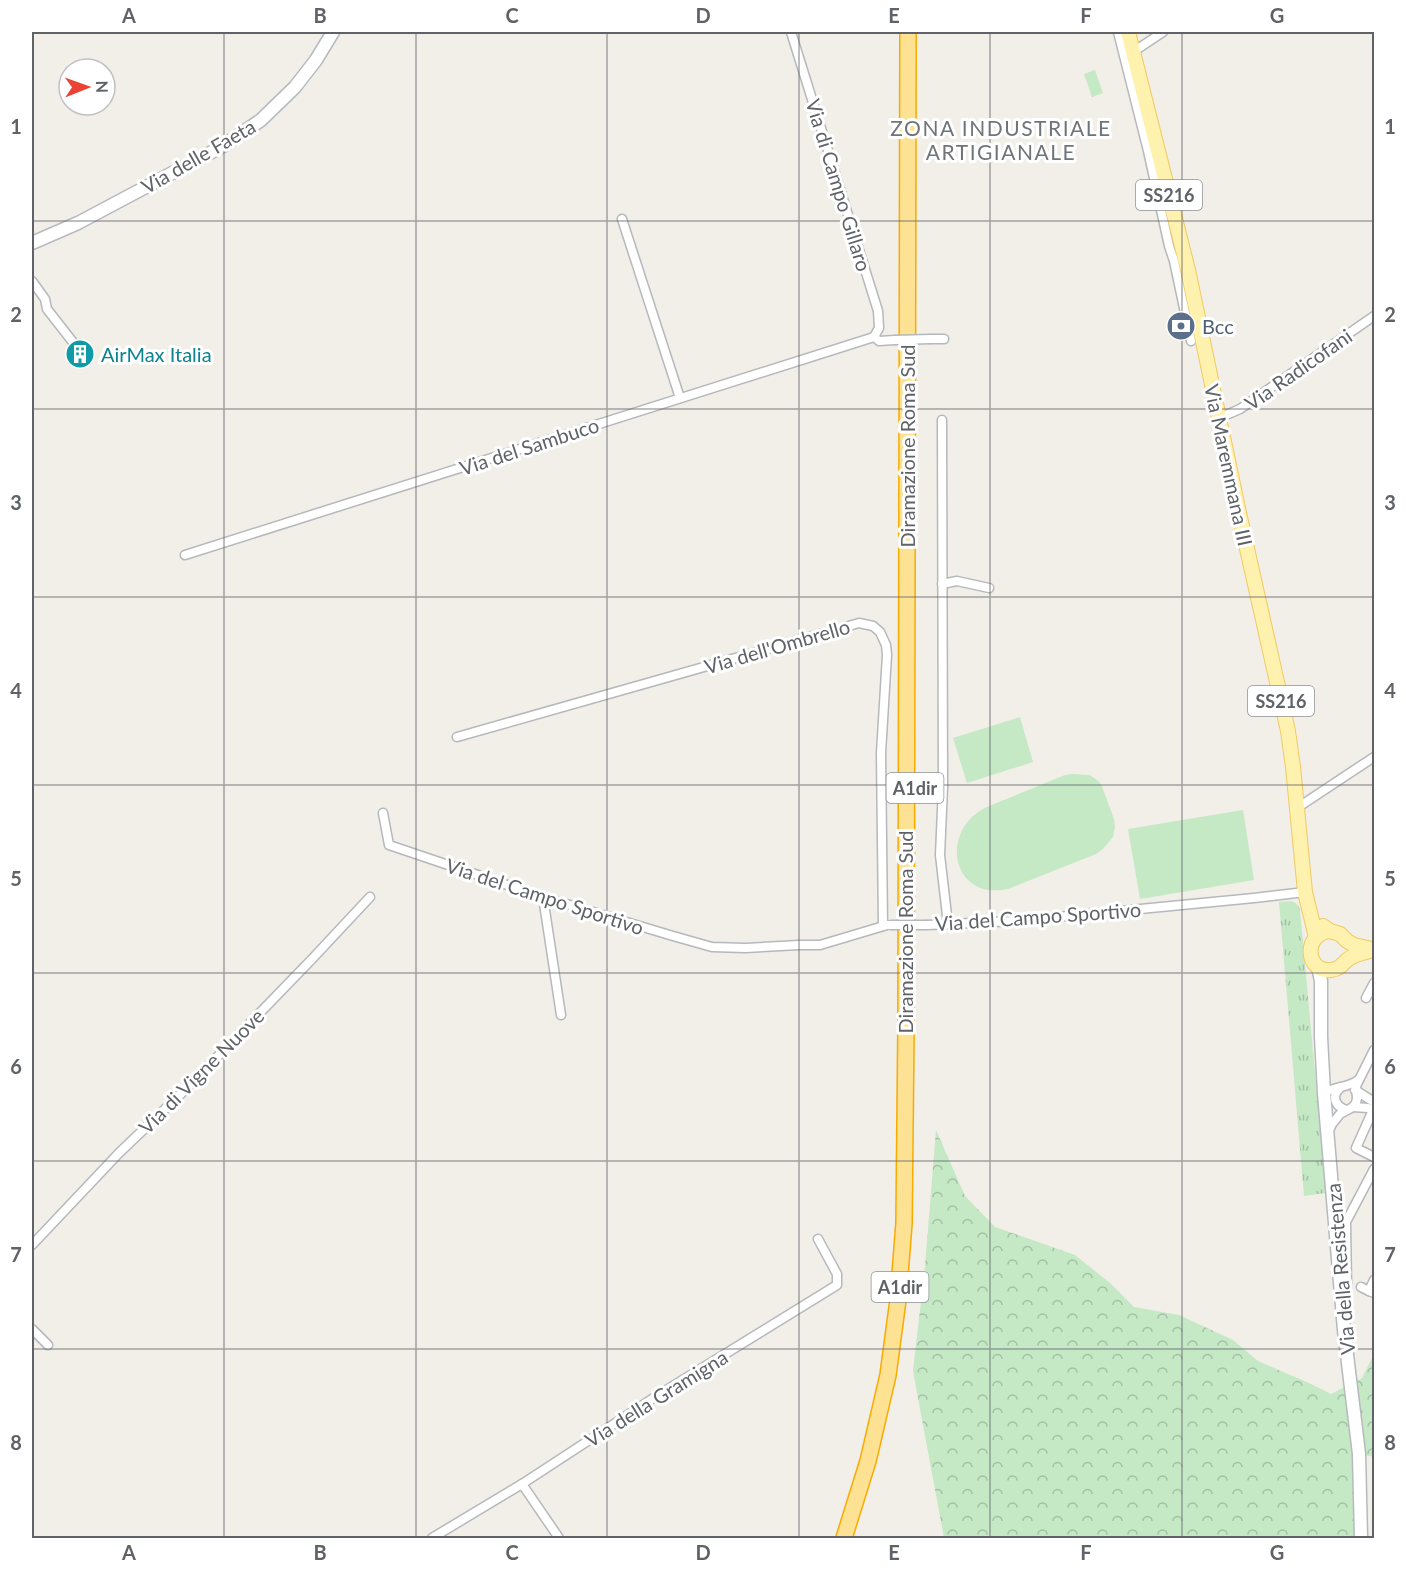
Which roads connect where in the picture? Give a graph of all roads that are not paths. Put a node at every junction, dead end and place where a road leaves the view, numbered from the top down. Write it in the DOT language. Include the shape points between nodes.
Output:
graph roads {
  1 [pos="333,32"];
  2 [pos="791,32"];
  3 [pos="908,32"];
  4 [pos="919,32"];
  5 [pos="1119,32"];
  6 [pos="1128,32"];
  7 [pos="1163,32"];
  8 [pos="1133,52"];
  9 [pos="622,219"];
  10 [pos="32,243"];
  11 [pos="32,281"];
  12 [pos="1374,316"];
  13 [pos="874,337"];
  14 [pos="944,339"];
  15 [pos="1191,341"];
  16 [pos="79,350"];
  17 [pos="680,398"];
  18 [pos="1219,418"];
  19 [pos="942,420"];
  20 [pos="185,555"];
  21 [pos="942,584"];
  22 [pos="989,588"];
  23 [pos="457,737"];
  24 [pos="1374,756"];
  25 [pos="1297,808"];
  26 [pos="383,813"];
  27 [pos="369,897"];
  28 [pos="543,897"];
  29 [pos="1305,897"];
  30 [pos="948,924"];
  31 [pos="886,925"];
  32 [pos="1330,931"];
  33 [pos="1316,937"];
  34 [pos="1347,941"];
  35 [pos="1374,950"];
  36 [pos="1347,960"];
  37 [pos="1318,967"];
  38 [pos="1334,970"];
  39 [pos="1374,983"];
  40 [pos="1366,998"];
  41 [pos="1322,999"];
  42 [pos="561,1015"];
  43 [pos="1374,1050"];
  44 [pos="1322,1071"];
  45 [pos="1360,1077"];
  46 [pos="1343,1087"];
  47 [pos="1356,1092"];
  48 [pos="1324,1093"];
  49 [pos="1325,1106"];
  50 [pos="1374,1108"];
  51 [pos="1348,1109"];
  52 [pos="1328,1133"];
  53 [pos="1374,1157"];
  54 [pos="1374,1169"];
  55 [pos="818,1239"];
  56 [pos="32,1245"];
  57 [pos="1374,1280"];
  58 [pos="1341,1291"];
  59 [pos="1368,1291"];
  60 [pos="32,1329"];
  61 [pos="48,1345"];
  62 [pos="522,1484"];
  63 [pos="432,1539"];
  64 [pos="559,1539"];
  65 [pos="844,1539"];
  66 [pos="855,1539"];
  67 [pos="1361,1539"];
  1 -- 10 [label="street, Via delle Faeta" via="295,87 261,120 223,146"];
  2 -- 13 [label="street, Via di Campo Gillaro" via="879,311 879,328"];
  3 -- 65 [label="highway, Diramazione Roma Sud / A1dir" via="903,1232 888,1375"];
  4 -- 66 [label="highway, Diramazione Roma Sud / A1dir" via="914,1225 897,1378"];
  5 -- 15 [label="street"];
  6 -- 8 [label="main road, Via Maremmana III / SS216"];
  7 -- 8 [label="street"];
  8 -- 18 [label="main road, Via Maremmana III / SS216" via="1188,270"];
  9 -- 17 [label="street"];
  11 -- 16 [label="street" via="45,298 46,309"];
  12 -- 18 [label="street, Via Radicofani" via="1240,409"];
  13 -- 14 [label="street, bridge"];
  13 -- 17 [label="street, Via del Sambuco"];
  17 -- 20 [label="street, Via del Sambuco"];
  18 -- 25 [label="main road, Via Maremmana III / SS216" via="1288,731"];
  19 -- 21 [label="street"];
  21 -- 22 [label="street" via="963,582"];
  21 -- 30 [label="street" via="940,855"];
  23 -- 31 [label="street, Via dell'Ombrello" via="859,623 873,626 883,638 886,655 881,753"];
  24 -- 25 [label="street"];
  25 -- 29 [label="main road, Via Maremmana III / SS216"];
  26 -- 28 [label="street, Via del Campo Sportivo" via="389,845"];
  27 -- 56 [label="street, Via di Vigne Nuove"];
  28 -- 31 [label="street, Via del Campo Sportivo" via="723,948 820,945"];
  28 -- 42 [label="street"];
  29 -- 30 [label="street, Via del Campo Sportivo"];
  29 -- 32 [label="main road" via="1318,920"];
  29 -- 33 [label="main road, Via Maremmana III / SS216"];
  30 -- 31 [label="street, Via del Campo Sportivo, bridge"];
  32 -- 33 [label="main road"];
  32 -- 34 [label="main road"];
  33 -- 37 [label="main road, Via Maremmana III / SS216" via="1310,949"];
  34 -- 35 [label="main road"];
  34 -- 36 [label="main road"];
  35 -- 36 [label="main road"];
  36 -- 38 [label="main road"];
  37 -- 38 [label="main road"];
  37 -- 41 [label="street, Via della Resistenza"];
  38 -- 41 [label="street, Via della Resistenza" via="1326,981"];
  39 -- 40 [label="street"];
  41 -- 44 [label="street, Via della Resistenza"];
  43 -- 45 [label="street"];
  44 -- 46 [label="street"];
  44 -- 48 [label="street, Via della Resistenza"];
  45 -- 46 [label="street"];
  45 -- 47 [label="street"];
  46 -- 47 [label="street"];
  46 -- 48 [label="street"];
  46 -- 51 [label="street" via="1334,1099 1337,1105"];
  47 -- 50 [label="street"];
  47 -- 51 [label="street" via="1357,1101"];
  48 -- 49 [label="street, Via della Resistenza"];
  49 -- 51 [label="street"];
  49 -- 52 [label="street, Via della Resistenza"];
  50 -- 51 [label="street"];
  50 -- 53 [label="street" via="1356,1148"];
  51 -- 52 [label="street"];
  52 -- 58 [label="street, Via della Resistenza"];
  54 -- 58 [label="street" via="1346,1222 1347,1288"];
  55 -- 62 [label="street, Via della Gramigna" via="837,1274 837,1285"];
  57 -- 59 [label="street"];
  58 -- 67 [label="street, Via della Resistenza" via="1359,1454"];
  60 -- 61 [label="street"];
  62 -- 63 [label="street, Via della Gramigna"];
  62 -- 64 [label="street"];
}
